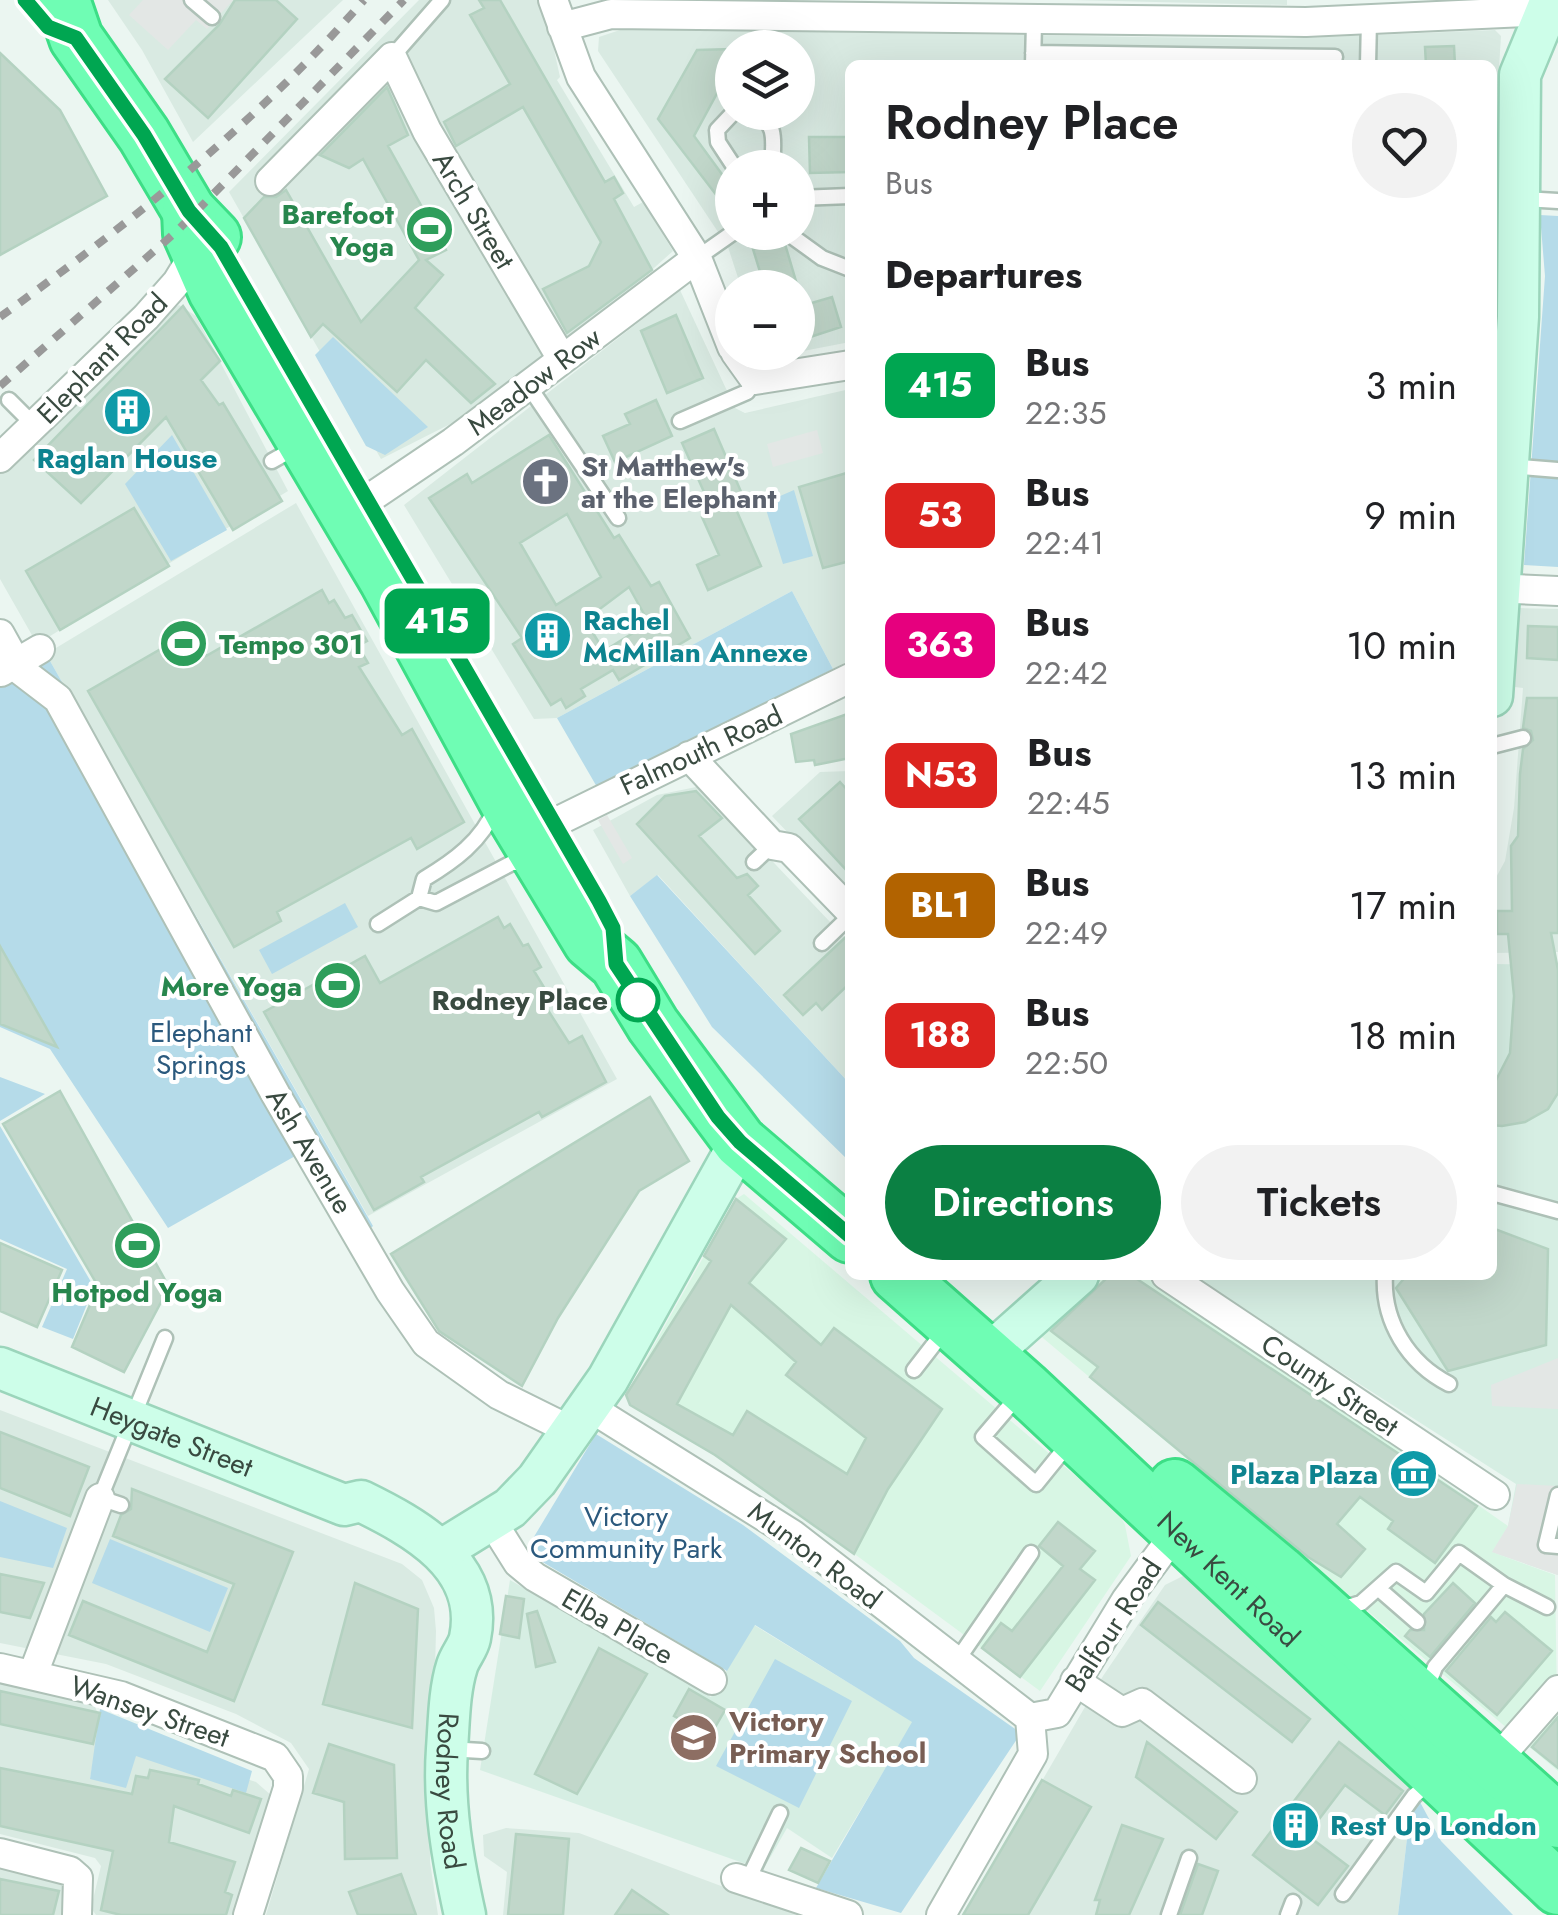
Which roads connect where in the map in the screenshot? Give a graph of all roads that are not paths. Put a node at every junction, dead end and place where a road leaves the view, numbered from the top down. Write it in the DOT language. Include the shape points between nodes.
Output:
graph roads {
  1 [pos="25,0"];
  2 [pos="192,0"];
  3 [pos="442,0"];
  4 [pos="1548,5"];
  5 [pos="698,8"];
  6 [pos="558,13"];
  7 [pos="212,16"];
  8 [pos="70,19"];
  9 [pos="1368,20"];
  10 [pos="1034,22"];
  11 [pos="392,57"];
  12 [pos="1334,57"];
  13 [pos="1033,59"];
  14 [pos="1368,60"];
  15 [pos="270,181"];
  16 [pos="845,196"];
  17 [pos="815,197"];
  18 [pos="1558,201"];
  19 [pos="1509,224"];
  20 [pos="193,231"];
  21 [pos="715,245"];
  22 [pos="811,250"];
  23 [pos="697,258"];
  24 [pos="845,267"];
  25 [pos="715,303"];
  26 [pos="562,358"];
  27 [pos="845,366"];
  28 [pos="748,370"];
  29 [pos="755,380"];
  30 [pos="528,385"];
  31 [pos="9,400"];
  32 [pos="680,422"];
  33 [pos="35,426"];
  34 [pos="0,458"];
  35 [pos="1509,466"];
  36 [pos="1558,470"];
  37 [pos="367,500"];
  38 [pos="618,518"];
  39 [pos="1499,518"];
  40 [pos="1497,565"];
  41 [pos="1497,588"];
  42 [pos="1558,591"];
  43 [pos="0,634"];
  44 [pos="19,661"];
  45 [pos="845,680"];
  46 [pos="1523,738"];
  47 [pos="1497,745"];
  48 [pos="689,756"];
  49 [pos="500,791"];
  50 [pos="536,851"];
  51 [pos="420,898"];
  52 [pos="845,908"];
  53 [pos="845,918"];
  54 [pos="378,924"];
  55 [pos="822,943"];
  56 [pos="693,1075"];
  57 [pos="740,1142"];
  58 [pos="1497,1194"];
  59 [pos="845,1203"];
  60 [pos="1558,1211"];
  61 [pos="845,1232"];
  62 [pos="902,1280"];
  63 [pos="935,1280"];
  64 [pos="1072,1280"];
  65 [pos="1173,1280"];
  66 [pos="1385,1280"];
  67 [pos="952,1322"];
  68 [pos="165,1338"];
  69 [pos="1004,1340"];
  70 [pos="0,1368"];
  71 [pos="914,1370"];
  72 [pos="130,1376"];
  73 [pos="1448,1384"];
  74 [pos="136,1405"];
  75 [pos="579,1419"];
  76 [pos="1495,1495"];
  77 [pos="1558,1495"];
  78 [pos="110,1501"];
  79 [pos="492,1520"];
  80 [pos="1176,1531"];
  81 [pos="1558,1546"];
  82 [pos="1031,1553"];
  83 [pos="435,1558"];
  84 [pos="1504,1585"];
  85 [pos="1379,1589"];
  86 [pos="1547,1607"];
  87 [pos="1326,1613"];
  88 [pos="1417,1622"];
  89 [pos="956,1663"];
  90 [pos="0,1668"];
  91 [pos="33,1674"];
  92 [pos="712,1680"];
  93 [pos="1075,1681"];
  94 [pos="1558,1690"];
  95 [pos="1423,1699"];
  96 [pos="1030,1718"];
  97 [pos="1494,1763"];
  98 [pos="1438,1775"];
  99 [pos="1242,1779"];
  100 [pos="780,1813"];
  101 [pos="1558,1821"];
  102 [pos="0,1853"];
  103 [pos="1189,1858"];
  104 [pos="742,1880"];
  105 [pos="1558,1888"];
  106 [pos="1343,1894"];
  107 [pos="76,1915"];
  108 [pos="248,1915"];
  109 [pos="465,1915"];
  110 [pos="848,1915"];
  111 [pos="941,1915"];
  112 [pos="1169,1915"];
  1 -- 8 [label="highway" via="48,27"];
  2 -- 7 [label="lane"];
  3 -- 11 [label="lane"];
  4 -- 9 [label="street"];
  4 -- 19 [label="street" via="1520,75"];
  5 -- 6 [label="street"];
  5 -- 10 [label="street"];
  6 -- 23 [label="street" via="581,77"];
  8 -- 20 [label="highway" via="144,135"];
  9 -- 10 [label="street"];
  9 -- 14 [label="lane"];
  10 -- 13 [label="lane"];
  11 -- 15 [label="street"];
  11 -- 26 [label="street, Arch Street" via="427,131"];
  12 -- 13 [label="lane"];
  16 -- 17 [label="lane"];
  18 -- 19 [label="lane"];
  19 -- 35 [label="street"];
  20 -- 33 [label="street, Elephant Road" via="177,282"];
  20 -- 37 [label="highway" via="221,247"];
  20 -- 49 [label="highway" via="289,451"];
  21 -- 23 [label="lane"];
  22 -- 24 [label="lane"];
  23 -- 25 [label="street"];
  23 -- 26 [label="street, Meadow Row"];
  26 -- 30 [label="street, Meadow Row"];
  27 -- 29 [label="street"];
  28 -- 29 [label="street"];
  29 -- 32 [label="lane" via="747,392"];
  30 -- 37 [label="street, Meadow Row"];
  30 -- 38 [label="lane"];
  31 -- 33 [label="lane"];
  33 -- 34 [label="street, Elephant Road"];
  35 -- 36 [label="lane"];
  35 -- 39 [label="street"];
  37 -- 50 [label="highway"];
  39 -- 40 [label="street"];
  41 -- 42 [label="street"];
  43 -- 44 [label="street, Ash Avenue"];
  44 -- 75 [label="street, Ash Avenue" via="58,699 283,1108 426,1343 499,1396"];
  45 -- 48 [label="street, Falmouth Road"];
  46 -- 47 [label="lane"];
  48 -- 50 [label="street, Falmouth Road"];
  48 -- 52 [label="street" via="763,854 789,848"];
  49 -- 50 [label="highway"];
  49 -- 51 [label="lane" via="484,830 456,860 424,879"];
  50 -- 51 [label="lane" via="436,903"];
  50 -- 56 [label="highway" via="613,928 616,964"];
  51 -- 54 [label="lane"];
  53 -- 55 [label="lane"];
  56 -- 57 [label="highway"];
  56 -- 59 [label="highway"];
  57 -- 61 [label="highway"];
  57 -- 75 [label="street" via="635,1345"];
  58 -- 60 [label="lane"];
  62 -- 67 [label="highway, New Kent Road"];
  63 -- 69 [label="highway, New Kent Road"];
  64 -- 69 [label="street"];
  65 -- 76 [label="street, County Street"];
  66 -- 73 [label="lane" via="1384,1297 1404,1344"];
  67 -- 71 [label="lane"];
  67 -- 80 [label="highway, New Kent Road"];
  68 -- 74 [label="lane"];
  69 -- 87 [label="highway, New Kent Road"];
  70 -- 74 [label="street, Heygate Street"];
  72 -- 74 [label="lane"];
  74 -- 78 [label="lane"];
  74 -- 83 [label="street, Heygate Street" via="344,1505 361,1501 410,1525"];
  75 -- 79 [label="street" via="530,1488"];
  75 -- 89 [label="street, Munton Road" via="792,1534"];
  77 -- 81 [label="lane" via="1546,1545"];
  78 -- 91 [label="street"];
  79 -- 83 [label="street"];
  79 -- 92 [label="street, Elba Place" via="535,1578"];
  80 -- 93 [label="street, Balfour Road"];
  80 -- 98 [label="highway, New Kent Road"];
  82 -- 89 [label="lane"];
  83 -- 109 [label="street, Rodney Road" via="470,1608 470,1639 457,1664 464,1750 448,1812"];
  84 -- 85 [label="lane" via="1459,1553 1426,1594 1396,1572"];
  84 -- 86 [label="lane"];
  84 -- 95 [label="lane" via="1444,1646"];
  85 -- 87 [label="lane" via="1361,1603"];
  85 -- 88 [label="lane"];
  87 -- 95 [label="highway, New Kent Road"];
  89 -- 96 [label="street, Munton Road"];
  90 -- 91 [label="street, Wansey Street"];
  91 -- 108 [label="street, Wansey Street" via="121,1696 276,1757 288,1788"];
  93 -- 96 [label="street, Balfour Road" via="1057,1714"];
  93 -- 99 [label="street" via="1122,1712 1142,1703"];
  94 -- 97 [label="street"];
  95 -- 97 [label="highway, New Kent Road"];
  96 -- 111 [label="street" via="1033,1754"];
  97 -- 101 [label="highway, New Kent Road"];
  98 -- 105 [label="highway, New Kent Road"];
  98 -- 106 [label="lane" via="1414,1796"];
  100 -- 104 [label="lane"];
  102 -- 107 [label="street" via="70,1871 78,1878"];
  103 -- 112 [label="lane"];
  104 -- 110 [label="street"];
}
